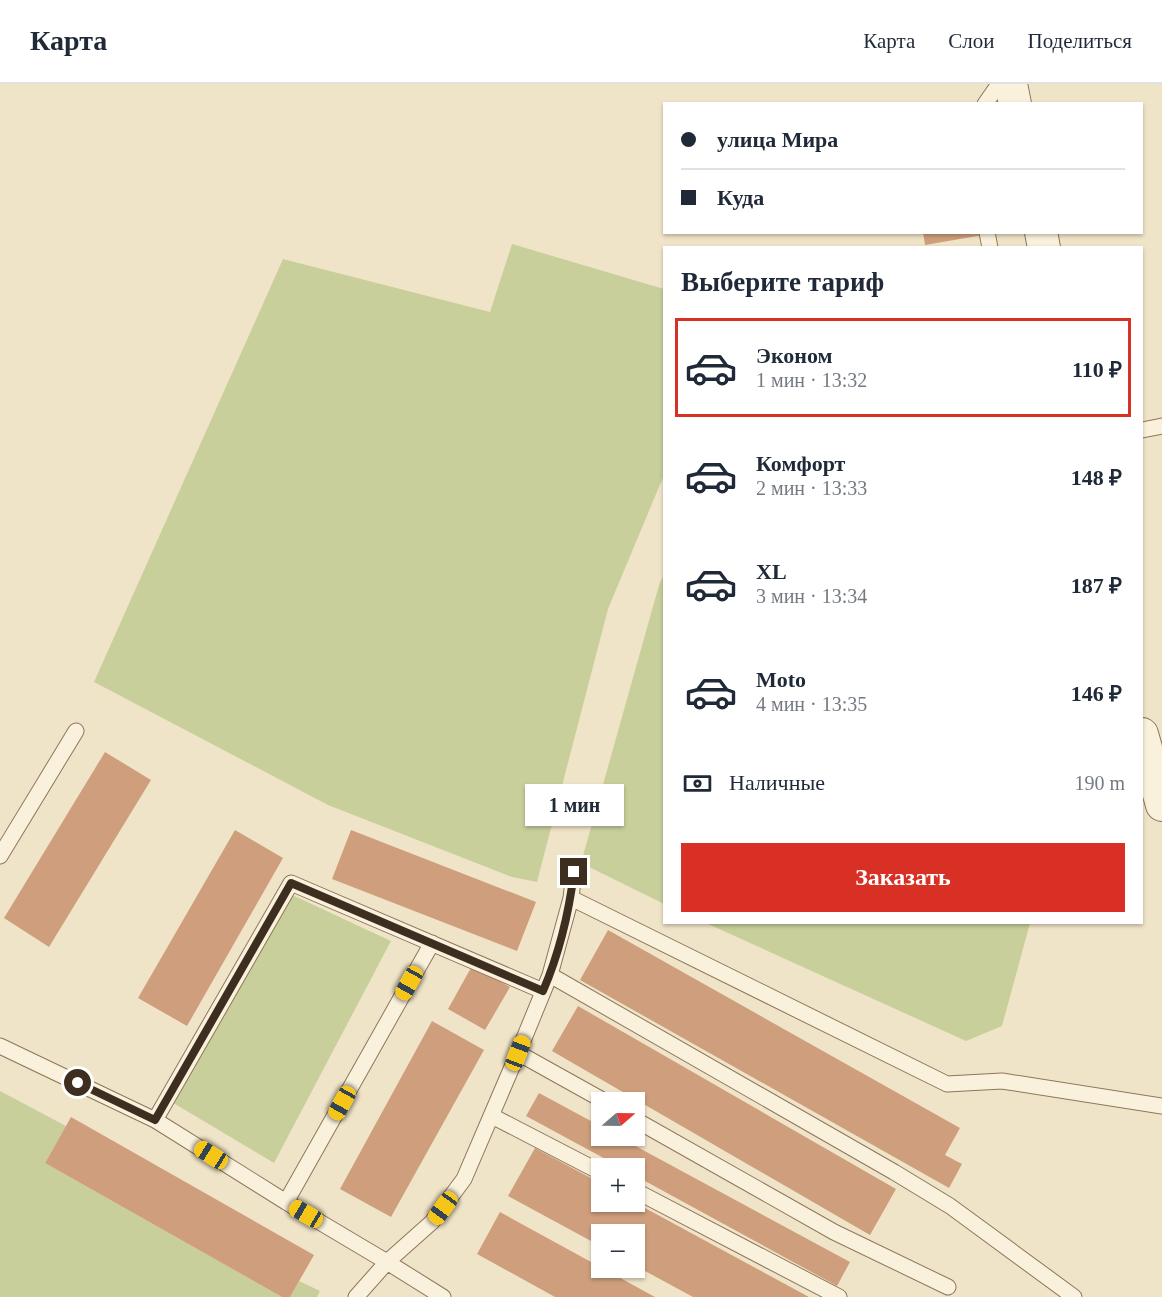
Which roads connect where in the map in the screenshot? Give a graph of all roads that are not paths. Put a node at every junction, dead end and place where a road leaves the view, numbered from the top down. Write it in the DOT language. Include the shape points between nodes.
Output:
graph roads {
  1 [pos="999,84"];
  2 [pos="1011,84"];
  3 [pos="986,102"];
  4 [pos="1016,102"];
  5 [pos="1162,426"];
  6 [pos="1143,430"];
  7 [pos="76,730"];
  8 [pos="1143,738"];
  9 [pos="1162,805"];
  10 [pos="0,856"];
  11 [pos="574,872"];
  12 [pos="571,898"];
  13 [pos="432,943"];
  14 [pos="550,975"];
  15 [pos="543,991"];
  16 [pos="0,1046"];
  17 [pos="518,1053"];
  18 [pos="591,1094"];
  19 [pos="1162,1106"];
  20 [pos="492,1116"];
  21 [pos="155,1120"];
  22 [pos="645,1125"];
  23 [pos="591,1167"];
  24 [pos="645,1196"];
  25 [pos="286,1202"];
  26 [pos="387,1262"];
  27 [pos="948,1287"];
  28 [pos="356,1297"];
  29 [pos="443,1297"];
  30 [pos="839,1297"];
  31 [pos="1074,1297"];
  1 -- 3 [label="lane"];
  2 -- 4 [label="street"];
  5 -- 6 [label="lane"];
  7 -- 10 [label="lane"];
  8 -- 9 [label="street"];
  11 -- 12 [label="lane"];
  12 -- 14 [label="lane"];
  12 -- 19 [label="lane" via="947,1084 1002,1081"];
  13 -- 15 [label="lane"];
  13 -- 21 [label="lane" via="291,883"];
  13 -- 25 [label="lane"];
  14 -- 15 [label="lane"];
  14 -- 31 [label="lane" via="950,1206"];
  15 -- 17 [label="lane"];
  16 -- 21 [label="lane"];
  17 -- 18 [label="lane"];
  17 -- 20 [label="lane"];
  20 -- 23 [label="lane"];
  20 -- 26 [label="lane" via="464,1179 432,1222"];
  21 -- 25 [label="lane"];
  22 -- 27 [label="lane" via="834,1232"];
  24 -- 30 [label="lane"];
  25 -- 26 [label="lane"];
  26 -- 28 [label="lane"];
  26 -- 29 [label="lane"];
}
